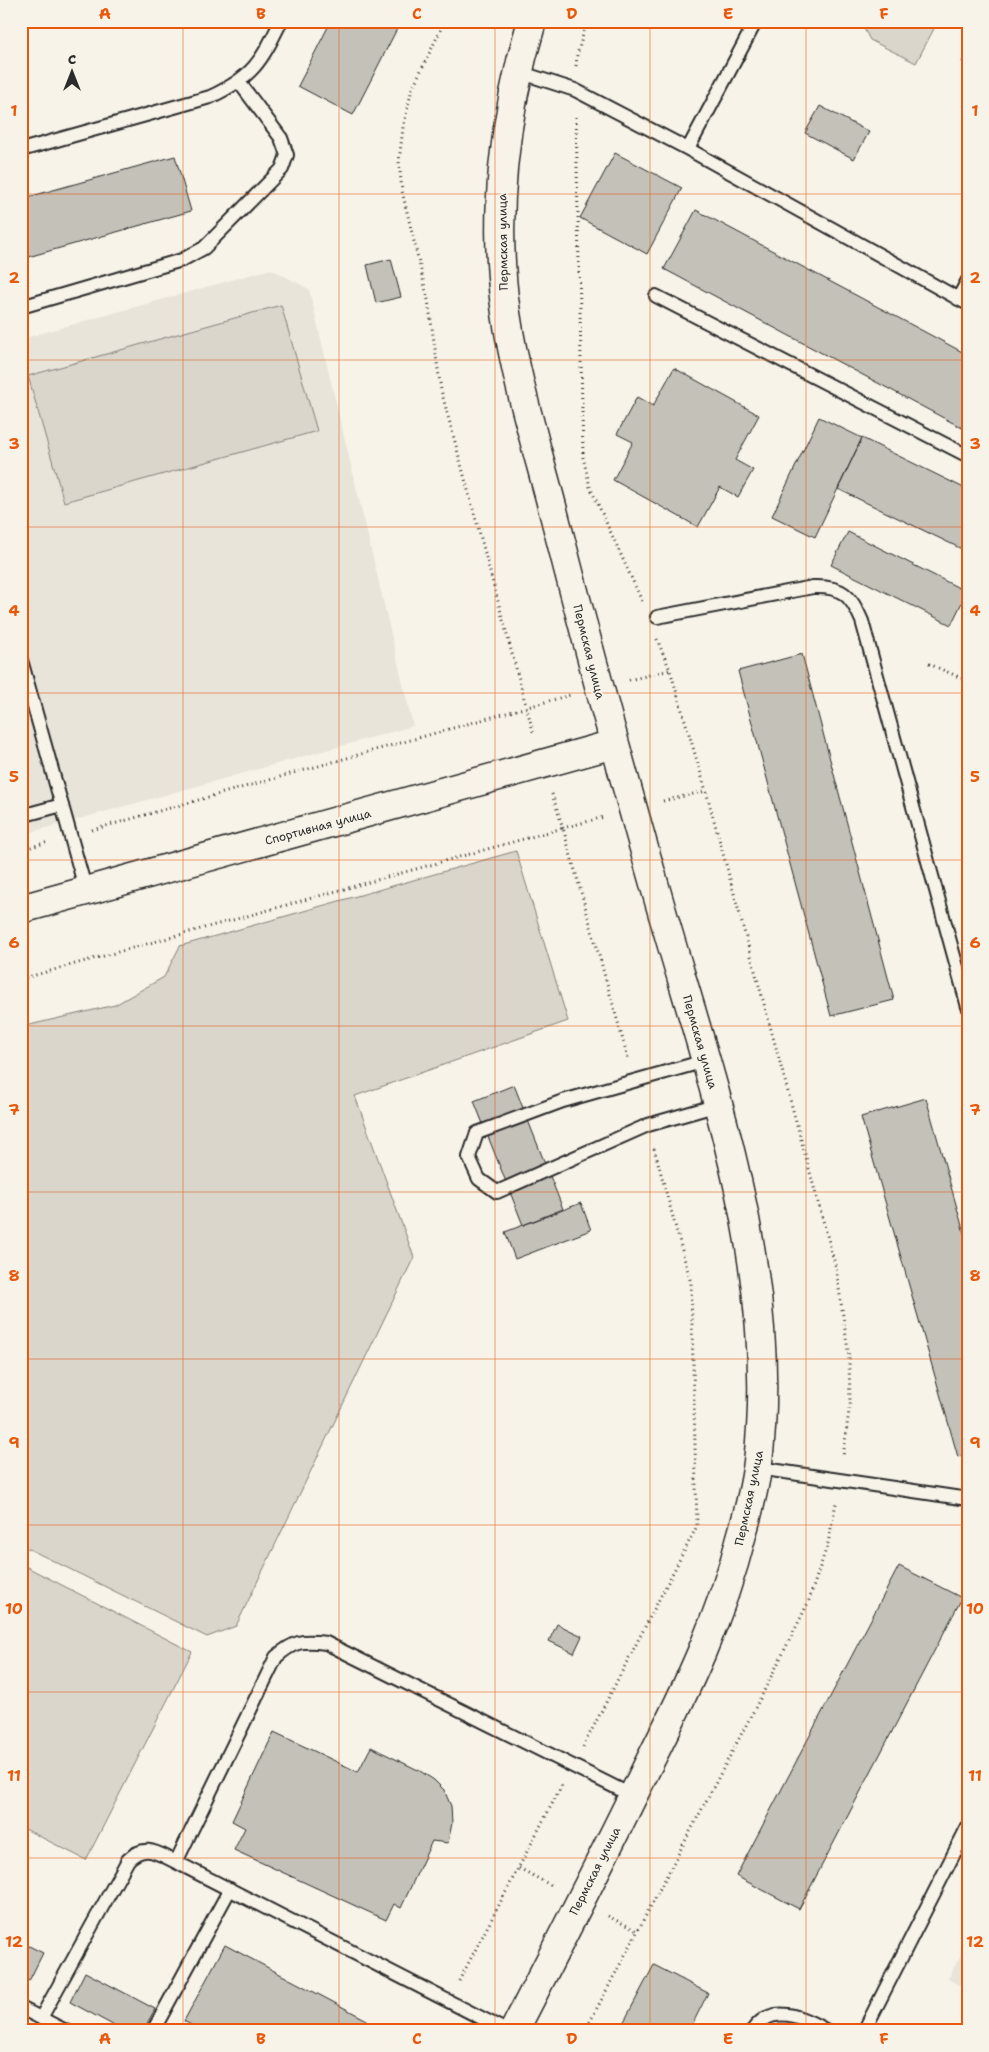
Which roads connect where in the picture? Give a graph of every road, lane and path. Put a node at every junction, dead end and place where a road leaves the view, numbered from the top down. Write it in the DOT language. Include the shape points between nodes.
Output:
graph roads {
  1 [pos="281,21"];
  2 [pos="445,21"];
  3 [pos="532,21"];
  4 [pos="587,21"];
  5 [pos="756,21"];
  6 [pos="518,72"];
  7 [pos="239,82"];
  8 [pos="575,90"];
  9 [pos="688,149"];
  10 [pos="21,150"];
  11 [pos="968,280"];
  12 [pos="656,296"];
  13 [pos="963,302"];
  14 [pos="21,307"];
  15 [pos="968,456"];
  16 [pos="642,602"];
  17 [pos="657,617"];
  18 [pos="656,636"];
  19 [pos="21,660"];
  20 [pos="929,664"];
  21 [pos="670,670"];
  22 [pos="968,681"];
  23 [pos="598,687"];
  24 [pos="527,708"];
  25 [pos="614,744"];
  26 [pos="543,765"];
  27 [pos="706,791"];
  28 [pos="62,805"];
  29 [pos="21,816"];
  30 [pos="563,828"];
  31 [pos="72,836"];
  32 [pos="21,850"];
  33 [pos="86,891"];
  34 [pos="21,909"];
  35 [pos="21,979"];
  36 [pos="968,1007"];
  37 [pos="705,1060"];
  38 [pos="634,1080"];
  39 [pos="718,1105"];
  40 [pos="648,1125"];
  41 [pos="758,1468"];
  42 [pos="968,1499"];
  43 [pos="573,1765"];
  44 [pos="633,1796"];
  45 [pos="968,1826"];
  46 [pos="176,1862"];
  47 [pos="230,1889"];
  48 [pos="449,2000"];
  49 [pos="21,2008"];
  50 [pos="41,2018"];
  51 [pos="66,2031"];
  52 [pos="152,2031"];
  53 [pos="434,2031"];
  54 [pos="507,2031"];
  55 [pos="514,2031"];
  56 [pos="752,2031"];
  57 [pos="827,2031"];
  58 [pos="864,2031"];
  1 -- 7 [label="lane" via="263,59"];
  2 -- 24 [label="path" via="412,89 399,161 402,191 428,300 441,390"];
  3 -- 6 [label="street, Пермская улица"];
  4 -- 8 [label="path" via="577,55"];
  5 -- 9 [label="lane"];
  6 -- 8 [label="lane"];
  6 -- 23 [label="street, Пермская улица" via="502,188 501,263 505,310 518,375"];
  7 -- 10 [label="lane" via="210,97"];
  7 -- 14 [label="lane" via="281,138 286,155 282,169 204,248 182,260"];
  8 -- 9 [label="lane"];
  8 -- 16 [label="path" via="583,457 590,487"];
  9 -- 13 [label="lane"];
  11 -- 13 [label="lane"];
  12 -- 15 [label="lane"];
  17 -- 36 [label="lane" via="813,587 827,586 844,592 854,601"];
  18 -- 21 [label="path"];
  19 -- 28 [label="lane"];
  20 -- 22 [label="path"];
  21 -- 23 [label="path"];
  21 -- 27 [label="path"];
  23 -- 24 [label="path"];
  23 -- 25 [label="street, Пермская улица"];
  24 -- 26 [label="path"];
  24 -- 31 [label="path"];
  25 -- 26 [label="street, Спортивная улица"];
  25 -- 37 [label="street, Пермская улица"];
  26 -- 30 [label="path"];
  26 -- 33 [label="street, Спортивная улица"];
  28 -- 29 [label="lane"];
  28 -- 31 [label="lane"];
  30 -- 35 [label="path"];
  30 -- 38 [label="path"];
  31 -- 32 [label="path"];
  31 -- 33 [label="lane"];
  33 -- 34 [label="street, Спортивная улица"];
  37 -- 38 [label="lane"];
  37 -- 39 [label="street, Пермская улица"];
  38 -- 40 [label="lane" via="563,1101 477,1133 469,1157 479,1179 497,1192"];
  39 -- 40 [label="lane"];
  39 -- 41 [label="street, Пермская улица" via="744,1216 762,1340 763,1411"];
  40 -- 43 [label="path" via="691,1283 697,1526"];
  41 -- 42 [label="lane"];
  41 -- 44 [label="street, Пермская улица" via="717,1619 691,1680"];
  43 -- 44 [label="lane"];
  43 -- 46 [label="lane" via="326,1644 306,1641 289,1645 276,1657"];
  43 -- 48 [label="path"];
  44 -- 55 [label="street, Пермская улица"];
  45 -- 58 [label="lane"];
  46 -- 47 [label="lane"];
  46 -- 50 [label="lane" via="146,1850 136,1852 128,1860"];
  47 -- 48 [label="lane"];
  47 -- 52 [label="lane"];
  48 -- 53 [label="path"];
  48 -- 54 [label="lane"];
  49 -- 50 [label="lane"];
  50 -- 51 [label="lane"];
  56 -- 57 [label="lane" via="757,2023 779,2013 800,2016"];
}
